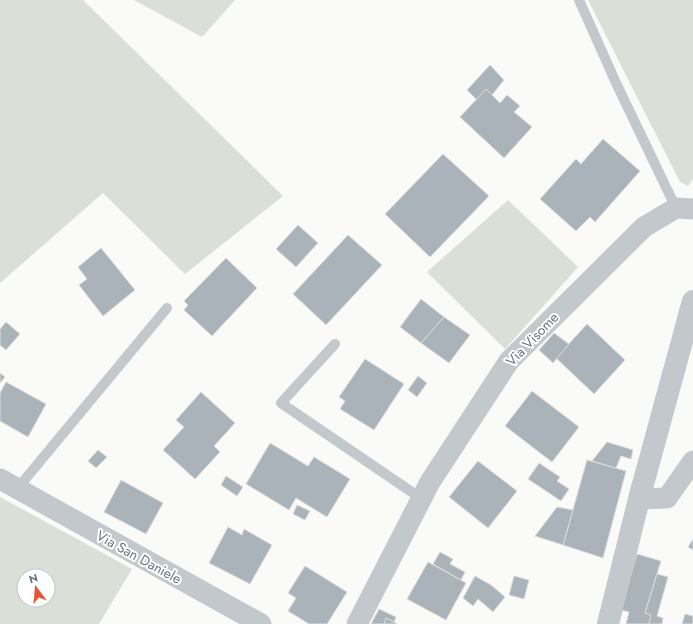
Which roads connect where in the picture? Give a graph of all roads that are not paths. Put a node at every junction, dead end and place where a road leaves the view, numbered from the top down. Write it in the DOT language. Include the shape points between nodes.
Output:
graph roads {
  1 [pos="579,0"];
  2 [pos="684,209"];
  3 [pos="693,301"];
  4 [pos="168,308"];
  5 [pos="335,344"];
  6 [pos="693,461"];
  7 [pos="9,484"];
  8 [pos="422,499"];
  9 [pos="639,499"];
  10 [pos="261,624"];
  11 [pos="357,624"];
  12 [pos="608,624"];
  1 -- 2 [label="lane, Via Visome" via="617,85"];
  2 -- 8 [label="street, Via Visome" via="644,227 509,361 430,482"];
  3 -- 9 [label="street"];
  4 -- 7 [label="lane, Via San Daniele"];
  5 -- 8 [label="lane" via="281,403"];
  6 -- 9 [label="street" via="667,498"];
  7 -- 10 [label="street, Via San Daniele"];
  8 -- 11 [label="street, Via Visome"];
  9 -- 12 [label="street"];
}
